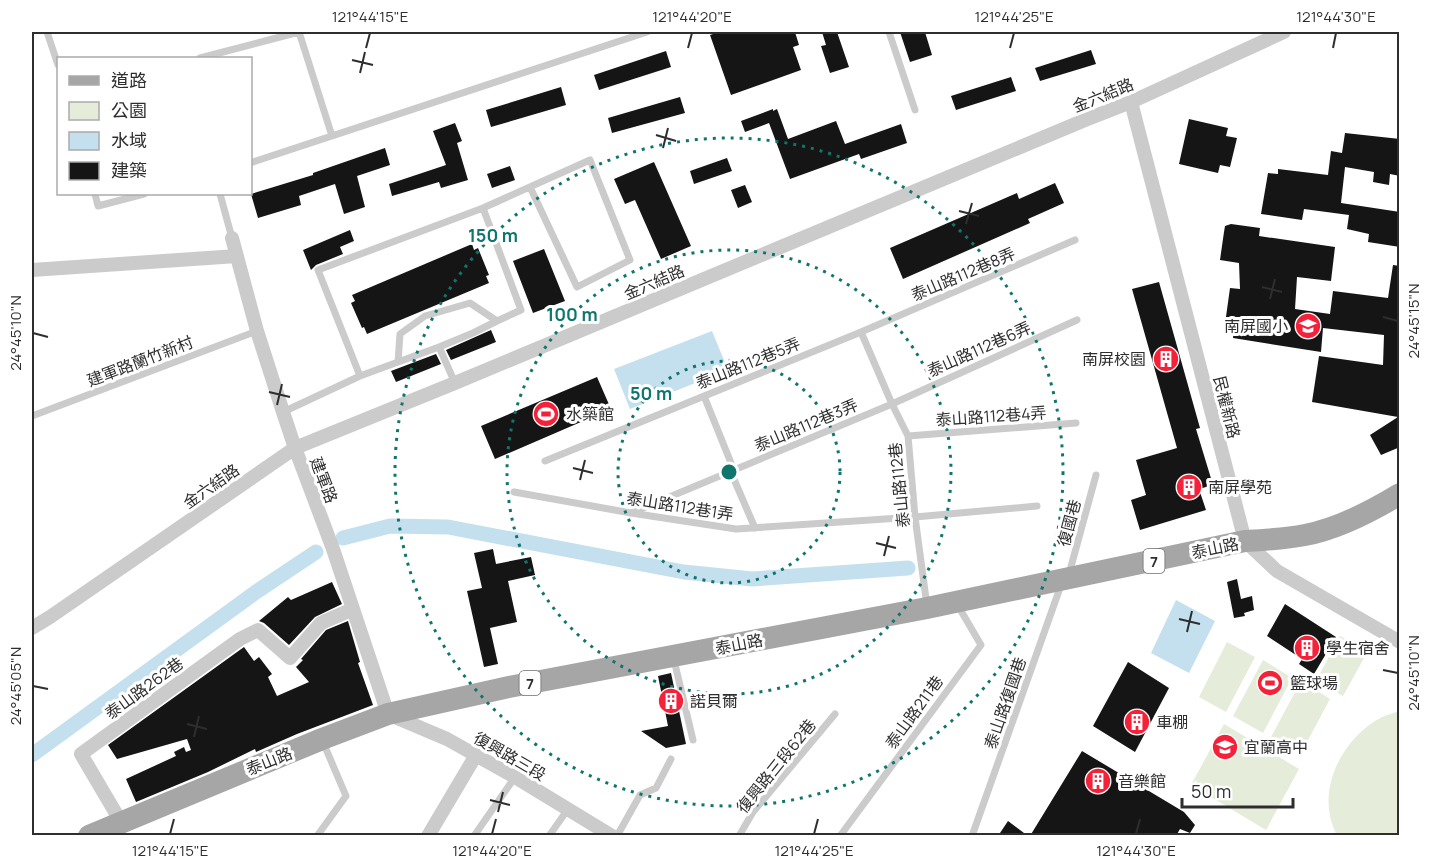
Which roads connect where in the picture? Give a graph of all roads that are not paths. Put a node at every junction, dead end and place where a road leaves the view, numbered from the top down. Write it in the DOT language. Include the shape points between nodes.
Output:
graph roads {
  1 [pos="47,32"];
  2 [pos="299,32"];
  3 [pos="647,32"];
  4 [pos="889,32"];
  5 [pos="1284,32"];
  6 [pos="631,34"];
  7 [pos="204,57"];
  8 [pos="57,62"];
  9 [pos="1131,102"];
  10 [pos="915,110"];
  11 [pos="332,136"];
  12 [pos="252,162"];
  13 [pos="530,187"];
  14 [pos="95,195"];
  15 [pos="140,195"];
  16 [pos="220,195"];
  17 [pos="483,208"];
  18 [pos="232,238"];
  19 [pos="1075,240"];
  20 [pos="237,256"];
  21 [pos="32,270"];
  22 [pos="1077,320"];
  23 [pos="496,321"];
  24 [pos="257,331"];
  25 [pos="861,332"];
  26 [pos="439,347"];
  27 [pos="398,362"];
  28 [pos="360,376"];
  29 [pos="455,383"];
  30 [pos="704,396"];
  31 [pos="892,404"];
  32 [pos="283,412"];
  33 [pos="32,416"];
  34 [pos="1076,423"];
  35 [pos="908,436"];
  36 [pos="295,448"];
  37 [pos="545,461"];
  38 [pos="732,470"];
  39 [pos="1096,475"];
  40 [pos="514,492"];
  41 [pos="1400,494"];
  42 [pos="1037,506"];
  43 [pos="631,513"];
  44 [pos="915,517"];
  45 [pos="755,528"];
  46 [pos="1245,541"];
  47 [pos="1065,579"];
  48 [pos="956,602"];
  49 [pos="927,608"];
  50 [pos="353,609"];
  51 [pos="32,628"];
  52 [pos="1396,638"];
  53 [pos="673,656"];
  54 [pos="388,714"];
  55 [pos="835,714"];
  56 [pos="322,739"];
  57 [pos="693,740"];
  58 [pos="476,755"];
  59 [pos="671,759"];
  60 [pos="515,777"];
  61 [pos="568,809"];
  62 [pos="121,822"];
  63 [pos="89,836"];
  64 [pos="317,836"];
  65 [pos="428,836"];
  66 [pos="474,836"];
  67 [pos="549,836"];
  68 [pos="614,836"];
  69 [pos="739,836"];
  70 [pos="840,836"];
  71 [pos="972,836"];
  1 -- 8 [label="lane"];
  2 -- 7 [label="lane"];
  2 -- 11 [label="lane"];
  3 -- 6 [label="lane"];
  4 -- 10 [label="lane"];
  5 -- 9 [label="street, 金六結路"];
  6 -- 11 [label="lane"];
  9 -- 29 [label="street, 金六結路"];
  9 -- 46 [label="street, 民權新路"];
  11 -- 12 [label="lane"];
  13 -- 13 [label="lane" via="590,160 630,260 576,287"];
  13 -- 17 [label="lane"];
  14 -- 15 [label="lane" via="98,206"];
  16 -- 18 [label="lane"];
  17 -- 23 [label="lane" via="521,310"];
  17 -- 28 [label="lane" via="318,270"];
  18 -- 20 [label="street, 建軍路"];
  19 -- 25 [label="lane, 泰山路112巷8弄"];
  20 -- 21 [label="street"];
  20 -- 24 [label="street, 建軍路"];
  22 -- 31 [label="lane, 泰山路112巷6弄"];
  23 -- 26 [label="lane"];
  23 -- 27 [label="lane" via="470,303 425,316 400,334"];
  24 -- 32 [label="street, 建軍路"];
  24 -- 33 [label="lane, 建軍路蘭竹新村"];
  25 -- 30 [label="lane, 泰山路112巷5弄"];
  25 -- 31 [label="lane, 泰山路112巷"];
  26 -- 27 [label="lane"];
  26 -- 29 [label="lane"];
  27 -- 28 [label="lane"];
  28 -- 32 [label="lane"];
  29 -- 36 [label="street, 金六結路"];
  30 -- 37 [label="lane, 泰山路112巷5弄"];
  30 -- 38 [label="lane"];
  31 -- 35 [label="lane, 泰山路112巷"];
  31 -- 38 [label="lane, 泰山路112巷3弄"];
  32 -- 36 [label="street, 建軍路"];
  34 -- 35 [label="lane, 泰山路112巷4弄"];
  35 -- 44 [label="lane, 泰山路112巷"];
  36 -- 50 [label="street, 建軍路"];
  36 -- 51 [label="street, 金六結路"];
  38 -- 43 [label="lane, 泰山路112巷3弄"];
  38 -- 45 [label="lane"];
  39 -- 47 [label="lane, 復國巷"];
  40 -- 43 [label="lane, 泰山路112巷1弄"];
  41 -- 46 [label="main road, 泰山路 / 7" via="1339,525 1308,535"];
  42 -- 44 [label="lane, 泰山路112巷1弄"];
  43 -- 45 [label="lane, 泰山路112巷1弄" via="736,529"];
  44 -- 45 [label="lane, 泰山路112巷1弄"];
  44 -- 49 [label="lane, 泰山路112巷"];
  46 -- 47 [label="main road, 泰山路 / 7"];
  46 -- 52 [label="street" via="1276,571"];
  47 -- 48 [label="main road, 泰山路 / 7"];
  47 -- 71 [label="lane, 泰山路復國巷"];
  48 -- 49 [label="main road, 泰山路 / 7"];
  48 -- 70 [label="lane, 泰山路211巷" via="981,645"];
  49 -- 53 [label="main road, 泰山路 / 7"];
  50 -- 54 [label="street, 建軍路"];
  50 -- 62 [label="street, 泰山路262巷" via="321,623 290,658 258,630 240,639 81,754"];
  53 -- 54 [label="main road, 泰山路 / 7"];
  53 -- 57 [label="lane"];
  54 -- 56 [label="main road, 泰山路 / 7"];
  54 -- 58 [label="street, 復興路三段"];
  55 -- 69 [label="lane, 復興路三段62巷" via="753,812"];
  56 -- 62 [label="main road, 泰山路 / 7"];
  56 -- 64 [label="lane" via="346,796"];
  58 -- 60 [label="street, 復興路三段"];
  58 -- 65 [label="street"];
  59 -- 68 [label="lane" via="656,788 640,795"];
  60 -- 61 [label="street, 復興路三段"];
  60 -- 66 [label="lane"];
  61 -- 67 [label="lane"];
  61 -- 68 [label="street, 復興路三段"];
  62 -- 63 [label="main road, 泰山路 / 7"];
}
